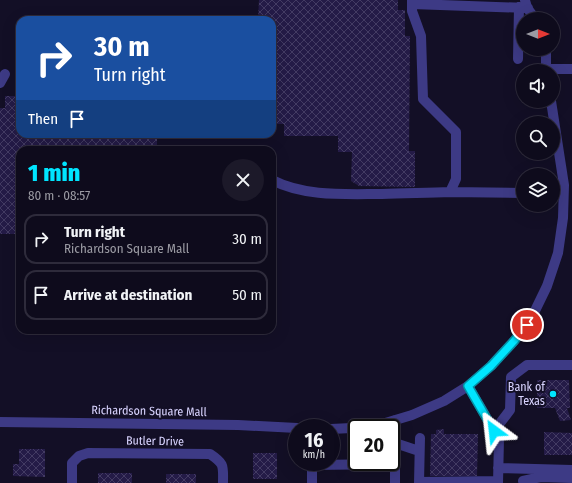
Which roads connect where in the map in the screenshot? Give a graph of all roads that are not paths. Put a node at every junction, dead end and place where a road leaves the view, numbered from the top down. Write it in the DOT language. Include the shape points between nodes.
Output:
graph roads {
  1 [pos="412,2"];
  2 [pos="524,5"];
  3 [pos="518,59"];
  4 [pos="560,69"];
  5 [pos="572,69"];
  6 [pos="552,108"];
  7 [pos="276,181"];
  8 [pos="450,192"];
  9 [pos="516,193"];
  10 [pos="560,194"];
  11 [pos="564,194"];
  12 [pos="572,365"];
  13 [pos="468,386"];
  14 [pos="398,419"];
  15 [pos="0,422"];
  16 [pos="288,428"];
  17 [pos="494,431"];
  18 [pos="420,438"];
  19 [pos="400,445"];
  20 [pos="420,451"];
  21 [pos="498,468"];
  22 [pos="524,468"];
  23 [pos="572,470"];
  24 [pos="312,471"];
  25 [pos="395,471"];
  26 [pos="572,478"];
  27 [pos="419,482"];
  28 [pos="498,482"];
  29 [pos="523,482"];
  30 [pos="72,483"];
  31 [pos="223,483"];
  32 [pos="312,483"];
  33 [pos="395,483"];
  1 -- 2 [label="street"];
  1 -- 8 [label="street" via="412,11 421,36 423,99 456,132 456,179"];
  2 -- 3 [label="street"];
  4 -- 5 [label="street"];
  6 -- 11 [label="street"];
  7 -- 8 [label="street" via="303,191 334,194"];
  8 -- 9 [label="street"];
  10 -- 11 [label="street"];
  11 -- 13 [label="street" via="558,253 536,310 514,341"];
  12 -- 17 [label="street" via="527,365 511,377 510,410"];
  13 -- 14 [label="street" via="444,401"];
  13 -- 17 [label="street"];
  15 -- 16 [label="street, Richardson Square Mall"];
  17 -- 21 [label="street" via="499,439"];
  18 -- 20 [label="street"];
  19 -- 20 [label="street"];
  20 -- 27 [label="street"];
  21 -- 22 [label="street"];
  21 -- 28 [label="street"];
  22 -- 23 [label="street"];
  22 -- 29 [label="street"];
  24 -- 32 [label="street"];
  25 -- 33 [label="street"];
  26 -- 29 [label="street" via="541,477"];
  27 -- 28 [label="street"];
  30 -- 31 [label="street, Butler Drive" via="72,463 79,456 88,453 210,454 220,461"];
}
